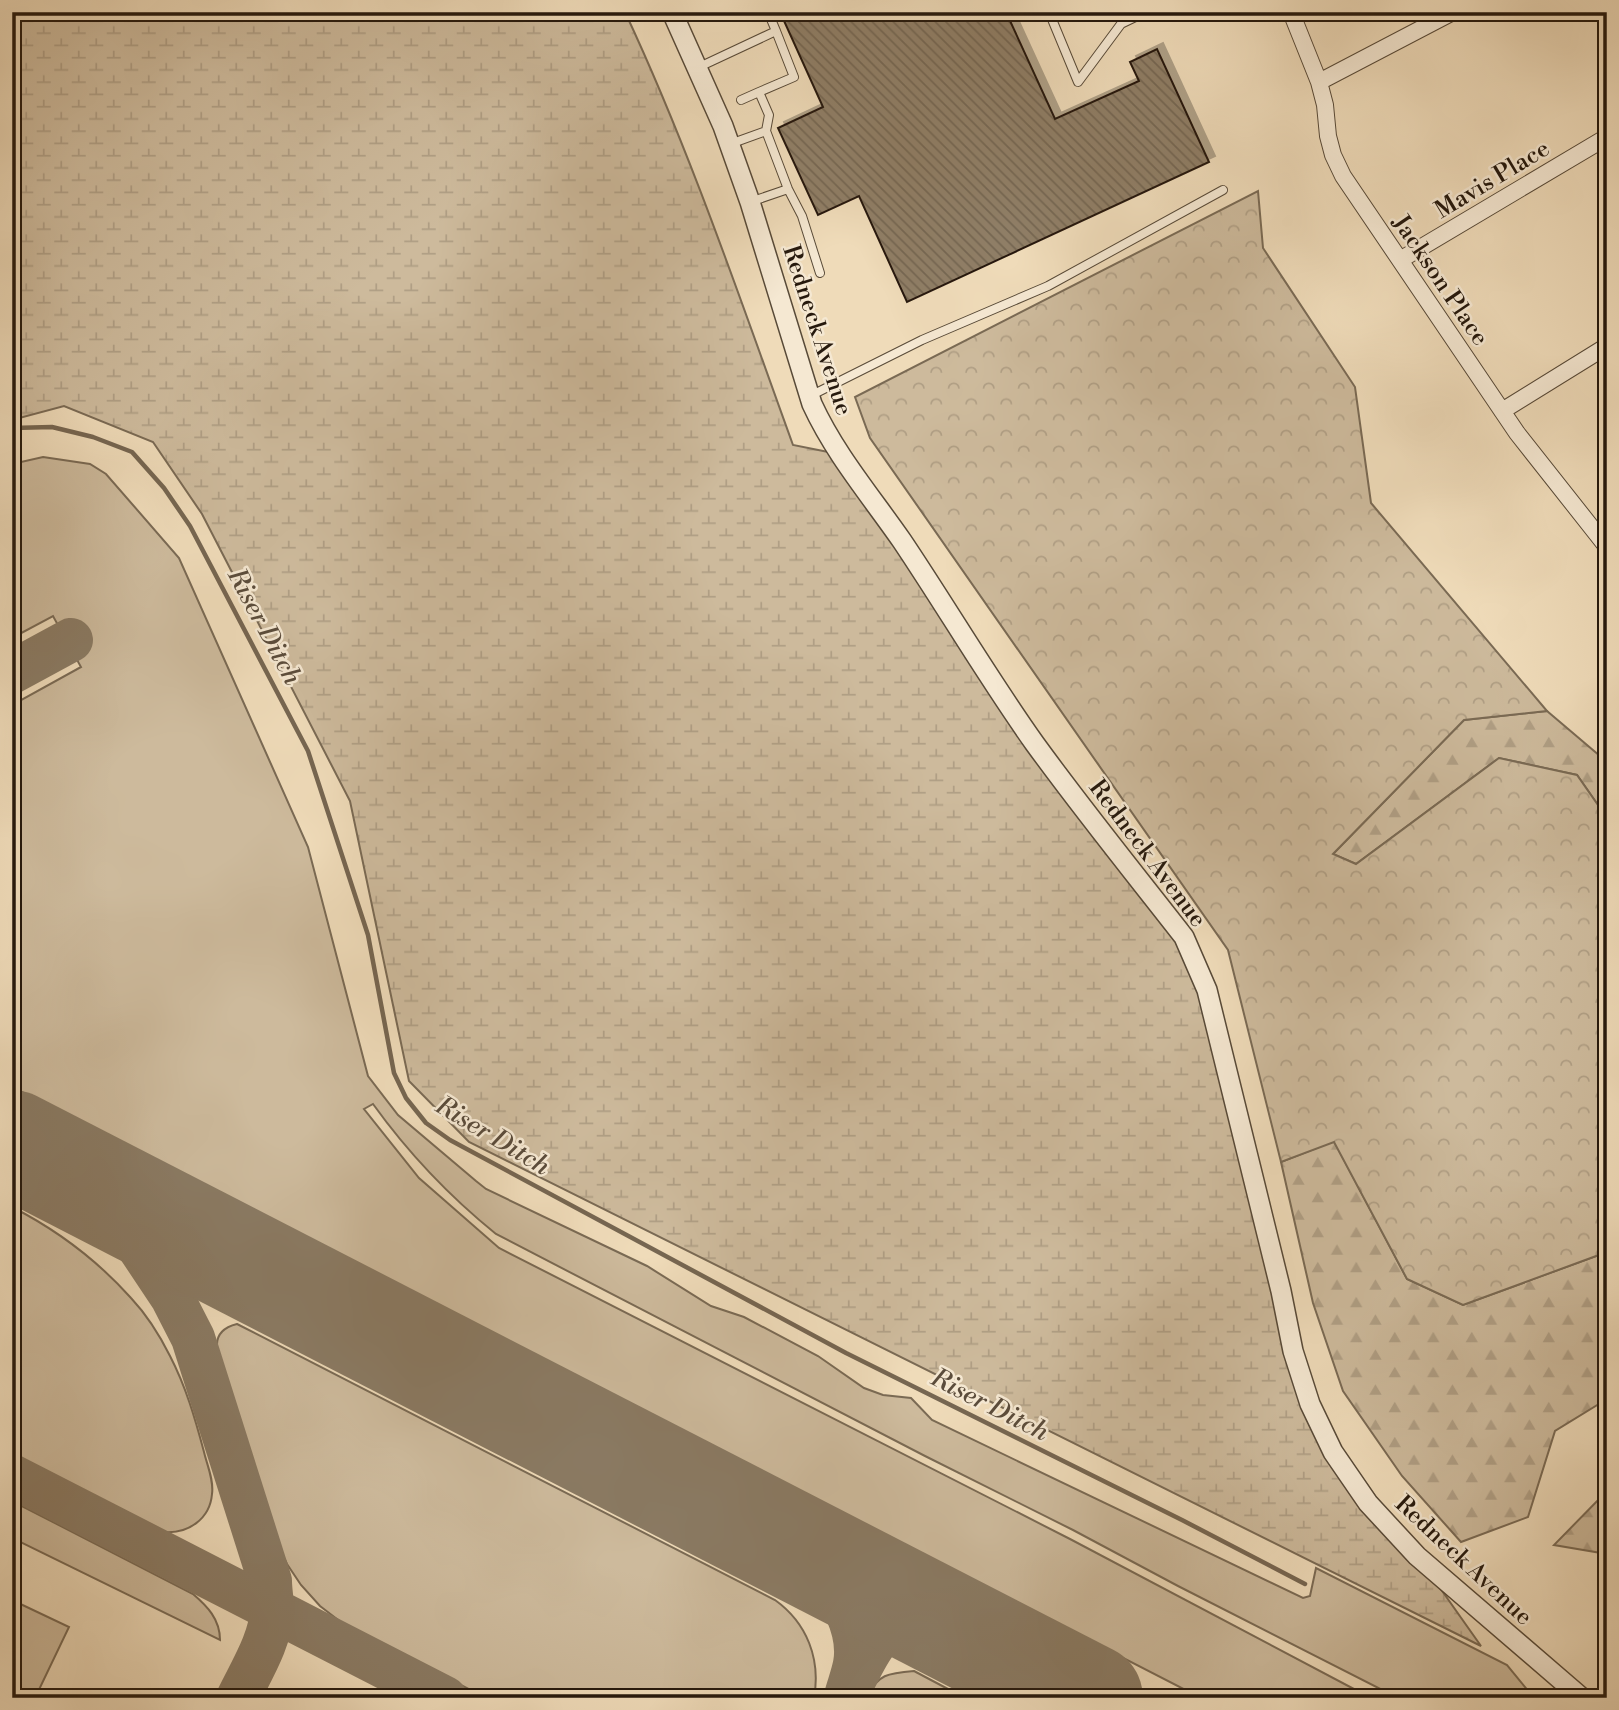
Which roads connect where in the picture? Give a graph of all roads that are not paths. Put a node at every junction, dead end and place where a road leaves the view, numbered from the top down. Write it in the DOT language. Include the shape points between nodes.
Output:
graph roads {
  1 [pos="672,12"];
  2 [pos="768,12"];
  3 [pos="1049,12"];
  4 [pos="1146,12"];
  5 [pos="1291,12"];
  6 [pos="1453,12"];
  7 [pos="776,31"];
  8 [pos="697,68"];
  9 [pos="1319,82"];
  10 [pos="759,92"];
  11 [pos="741,100"];
  12 [pos="766,131"];
  13 [pos="1607,137"];
  14 [pos="730,144"];
  15 [pos="788,189"];
  16 [pos="1223,190"];
  17 [pos="751,202"];
  18 [pos="1400,260"];
  19 [pos="820,273"];
  20 [pos="1607,346"];
  21 [pos="810,396"];
  22 [pos="1502,411"];
  23 [pos="1607,547"];
  24 [pos="1583,1698"];
  1 -- 8 [label="street, Redneck Avenue"];
  2 -- 7 [label="lane"];
  3 -- 4 [label="lane" via="1078,82 1117,28"];
  5 -- 9 [label="street, Jackson Place"];
  6 -- 9 [label="street"];
  7 -- 8 [label="lane"];
  7 -- 10 [label="lane" via="794,77"];
  8 -- 14 [label="street, Redneck Avenue"];
  9 -- 18 [label="street, Jackson Place" via="1333,155"];
  10 -- 11 [label="lane"];
  10 -- 12 [label="lane" via="769,116"];
  12 -- 14 [label="lane"];
  12 -- 15 [label="lane"];
  13 -- 18 [label="street, Mavis Place"];
  14 -- 17 [label="street, Redneck Avenue"];
  15 -- 17 [label="lane"];
  15 -- 19 [label="lane"];
  16 -- 21 [label="lane" via="1048,286 922,340"];
  17 -- 21 [label="street, Redneck Avenue"];
  18 -- 22 [label="street, Jackson Place"];
  20 -- 22 [label="street"];
  21 -- 24 [label="street, Redneck Avenue" via="838,454 902,541 1036,745 1184,937 1207,990 1293,1351 1310,1404 1333,1452 1368,1503 1417,1556"];
  22 -- 23 [label="street, Jackson Place"];
}
